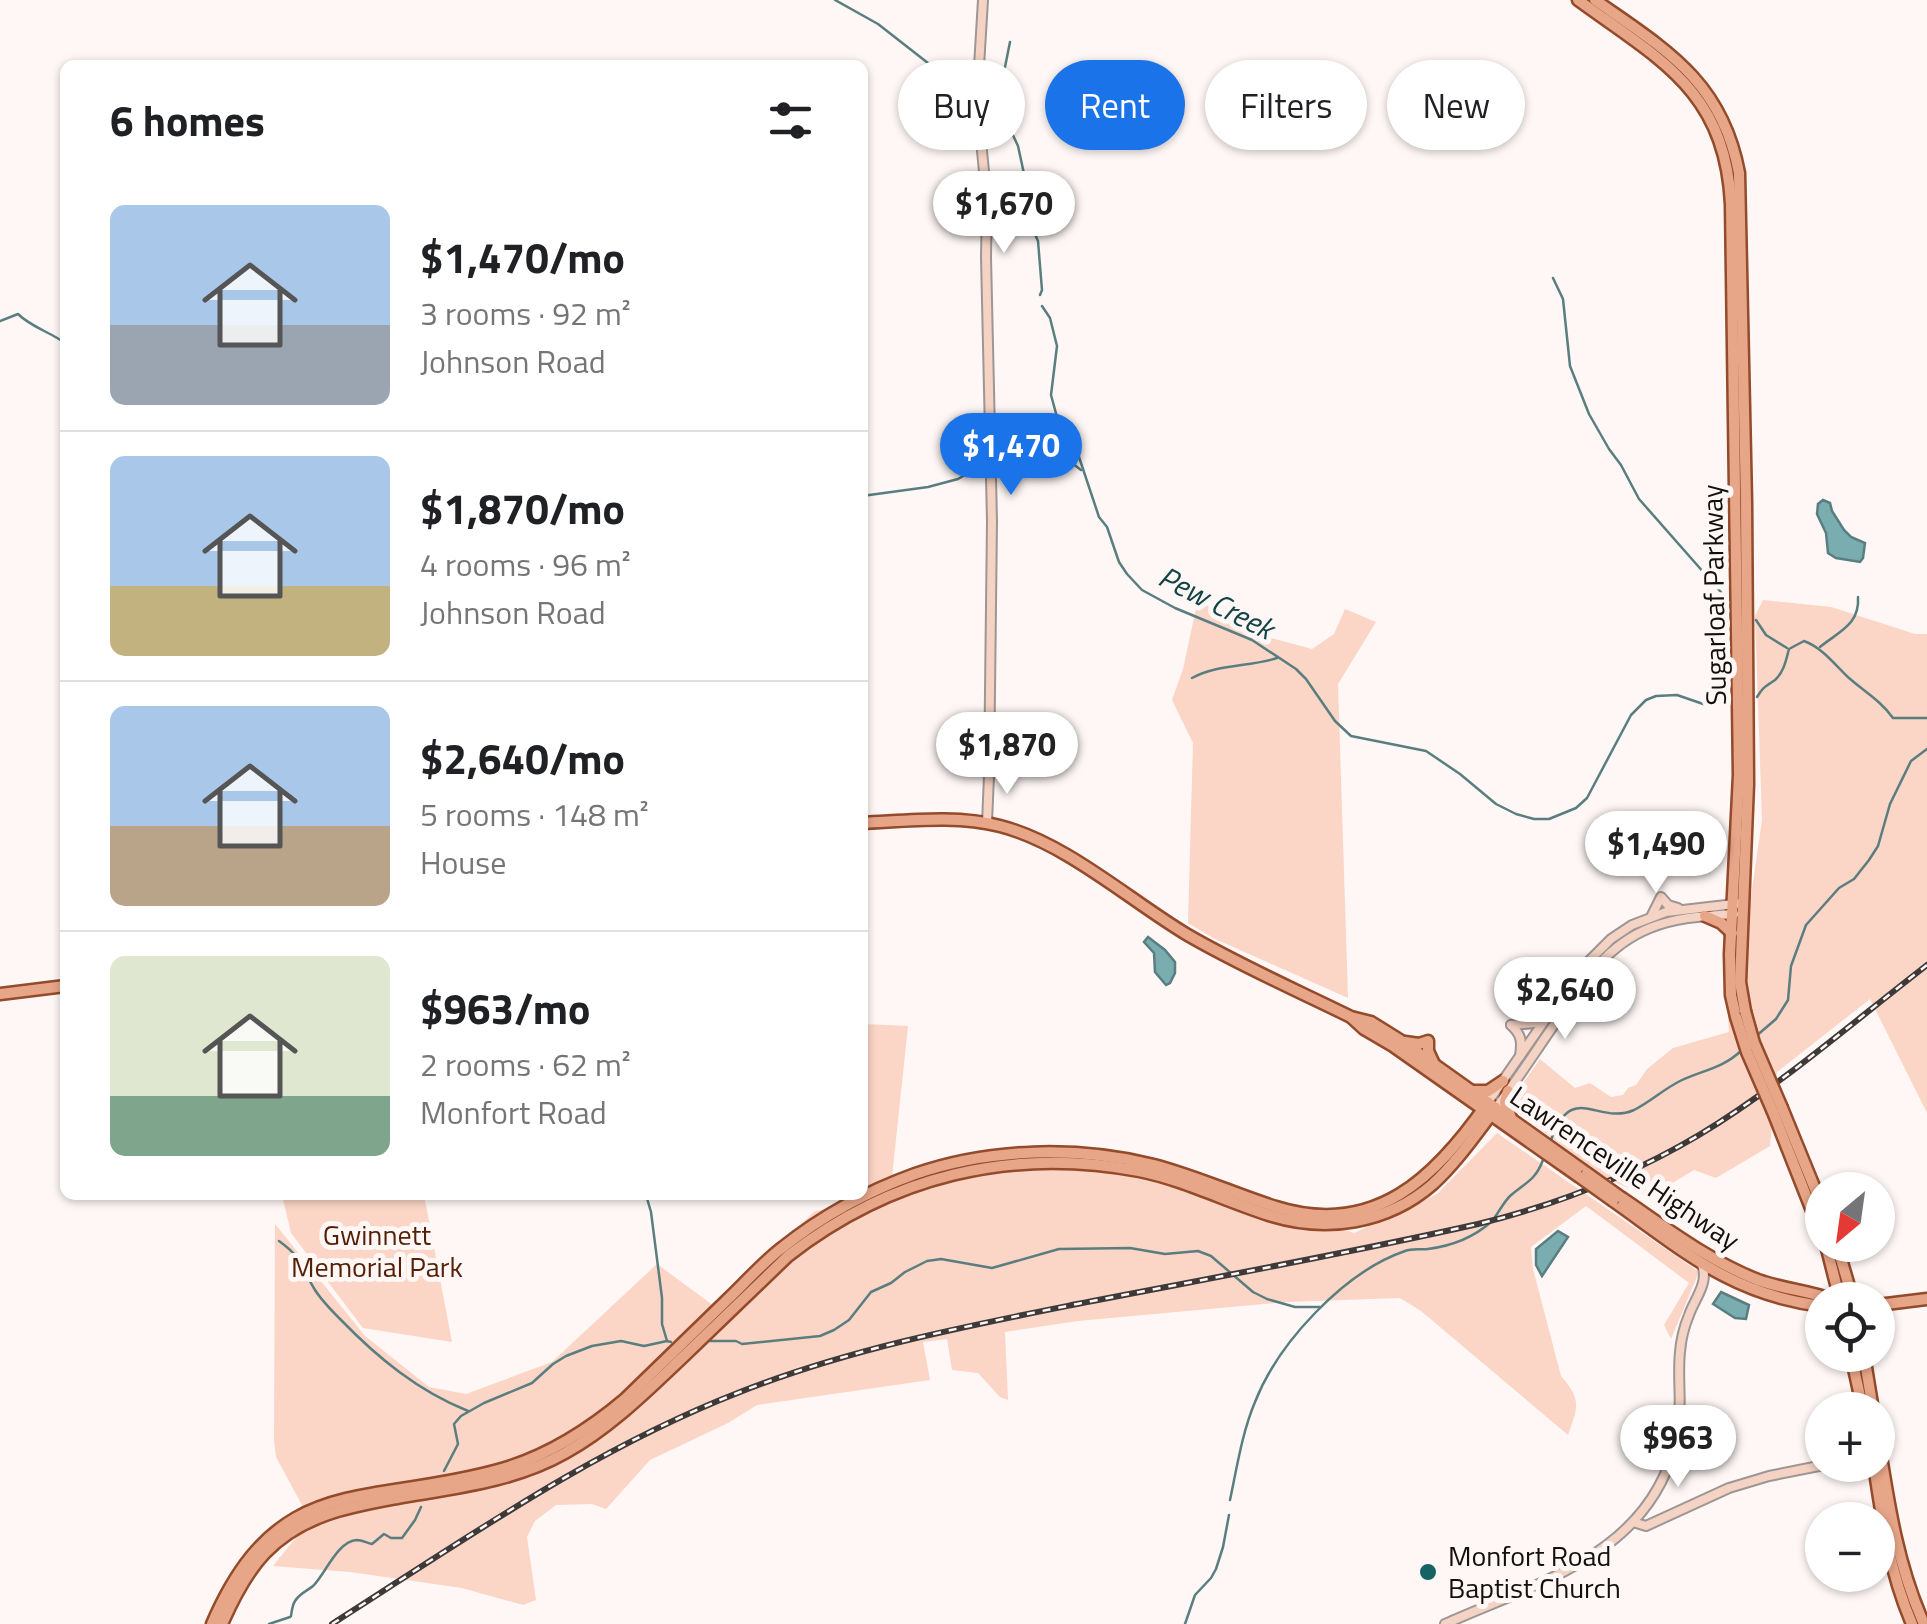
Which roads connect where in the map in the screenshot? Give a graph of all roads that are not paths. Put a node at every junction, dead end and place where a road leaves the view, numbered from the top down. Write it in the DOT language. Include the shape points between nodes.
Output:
graph roads {
  1 [pos="983,0"];
  2 [pos="1578,0"];
  3 [pos="1594,0"];
  4 [pos="868,822"];
  5 [pos="986,823"];
  6 [pos="1682,909"];
  7 [pos="1738,909"];
  8 [pos="1705,916"];
  9 [pos="1649,918"];
  10 [pos="1732,933"];
  11 [pos="60,987"];
  12 [pos="0,994"];
  13 [pos="1740,1014"];
  14 [pos="1549,1015"];
  15 [pos="1351,1017"];
  16 [pos="1520,1058"];
  17 [pos="1506,1086"];
  18 [pos="1467,1092"];
  19 [pos="1489,1108"];
  20 [pos="1778,1111"];
  21 [pos="1508,1122"];
  22 [pos="1474,1129"];
  23 [pos="1089,1159"];
  24 [pos="1806,1172"];
  25 [pos="1805,1188"];
  26 [pos="868,1194"];
  27 [pos="856,1200"];
  28 [pos="1618,1200"];
  29 [pos="1831,1262"];
  30 [pos="1700,1263"];
  31 [pos="1834,1274"];
  32 [pos="1718,1275"];
  33 [pos="1832,1282"];
  34 [pos="1835,1282"];
  35 [pos="1702,1285"];
  36 [pos="1805,1292"];
  37 [pos="1927,1298"];
  38 [pos="1805,1302"];
  39 [pos="1895,1304"];
  40 [pos="1805,1468"];
  41 [pos="1876,1482"];
  42 [pos="1885,1482"];
  43 [pos="1652,1500"];
  44 [pos="1670,1515"];
  45 [pos="1634,1522"];
  46 [pos="212,1624"];
  47 [pos="222,1624"];
  48 [pos="1445,1624"];
  49 [pos="1912,1624"];
  50 [pos="1924,1624"];
  1 -- 5 [label="street" via="978,100 987,202 992,521"];
  2 -- 7 [label="main road, Sugarloaf Parkway" via="1682,78 1712,122 1728,172"];
  3 -- 7 [label="main road, Sugarloaf Parkway" via="1688,70 1721,117 1738,172 1748,745"];
  4 -- 5 [label="main road, Lawrenceville Highway"];
  5 -- 15 [label="main road, Lawrenceville Highway" via="1048,844 1188,935"];
  6 -- 7 [label="street"];
  6 -- 9 [label="street"];
  6 -- 9 [label="street" via="1661,897"];
  7 -- 8 [label="street"];
  7 -- 10 [label="main road, Sugarloaf Parkway"];
  7 -- 13 [label="main road, Sugarloaf Parkway"];
  8 -- 10 [label="main road"];
  8 -- 17 [label="street" via="1650,928 1609,953"];
  9 -- 14 [label="street" via="1591,956"];
  10 -- 13 [label="main road, Sugarloaf Parkway" via="1730,984"];
  11 -- 12 [label="main road"];
  13 -- 20 [label="main road, Sugarloaf Parkway, bridge"];
  14 -- 16 [label="street"];
  14 -- 16 [label="street" via="1511,1025 1520,1032"];
  15 -- 18 [label="main road, Lawrenceville Highway"];
  15 -- 18 [label="main road, Lawrenceville Highway" via="1400,1040"];
  16 -- 17 [label="street"];
  17 -- 18 [label="main road"];
  17 -- 19 [label="street"];
  17 -- 21 [label="main road"];
  18 -- 19 [label="main road, Lawrenceville Highway"];
  18 -- 22 [label="main road"];
  19 -- 21 [label="main road, Lawrenceville Highway"];
  19 -- 22 [label="main road"];
  20 -- 24 [label="main road, Sugarloaf Parkway"];
  20 -- 25 [label="main road, Sugarloaf Parkway"];
  21 -- 22 [label="main road"];
  21 -- 28 [label="main road, Lawrenceville Highway, bridge"];
  22 -- 23 [label="main road" via="1427,1176 1379,1210 1343,1213 1306,1214 1156,1166"];
  23 -- 26 [label="main road" via="1054,1152 991,1157 916,1174"];
  23 -- 47 [label="main road" via="972,1170 870,1204 788,1256 604,1430 492,1481 312,1518 256,1564"];
  27 -- 46 [label="main road" via="781,1248 624,1399 567,1442 501,1469 350,1497 290,1520 245,1562"];
  28 -- 30 [label="main road, Lawrenceville Highway"];
  28 -- 36 [label="main road, Lawrenceville Highway" via="1734,1269"];
  29 -- 31 [label="main road"];
  30 -- 32 [label="main road, Lawrenceville Highway"];
  30 -- 35 [label="street"];
  31 -- 33 [label="main road"];
  31 -- 34 [label="main road"];
  32 -- 35 [label="street"];
  32 -- 38 [label="main road, Lawrenceville Highway"];
  35 -- 43 [label="street" via="1682,1336 1676,1439"];
  37 -- 39 [label="main road"];
  40 -- 44 [label="street" via="1729,1488"];
  41 -- 49 [label="main road" via="1885,1539"];
  42 -- 50 [label="main road" via="1902,1568"];
  43 -- 44 [label="street"];
  43 -- 45 [label="street"];
  44 -- 45 [label="street" via="1646,1526"];
  45 -- 48 [label="street" via="1570,1571"];
}
